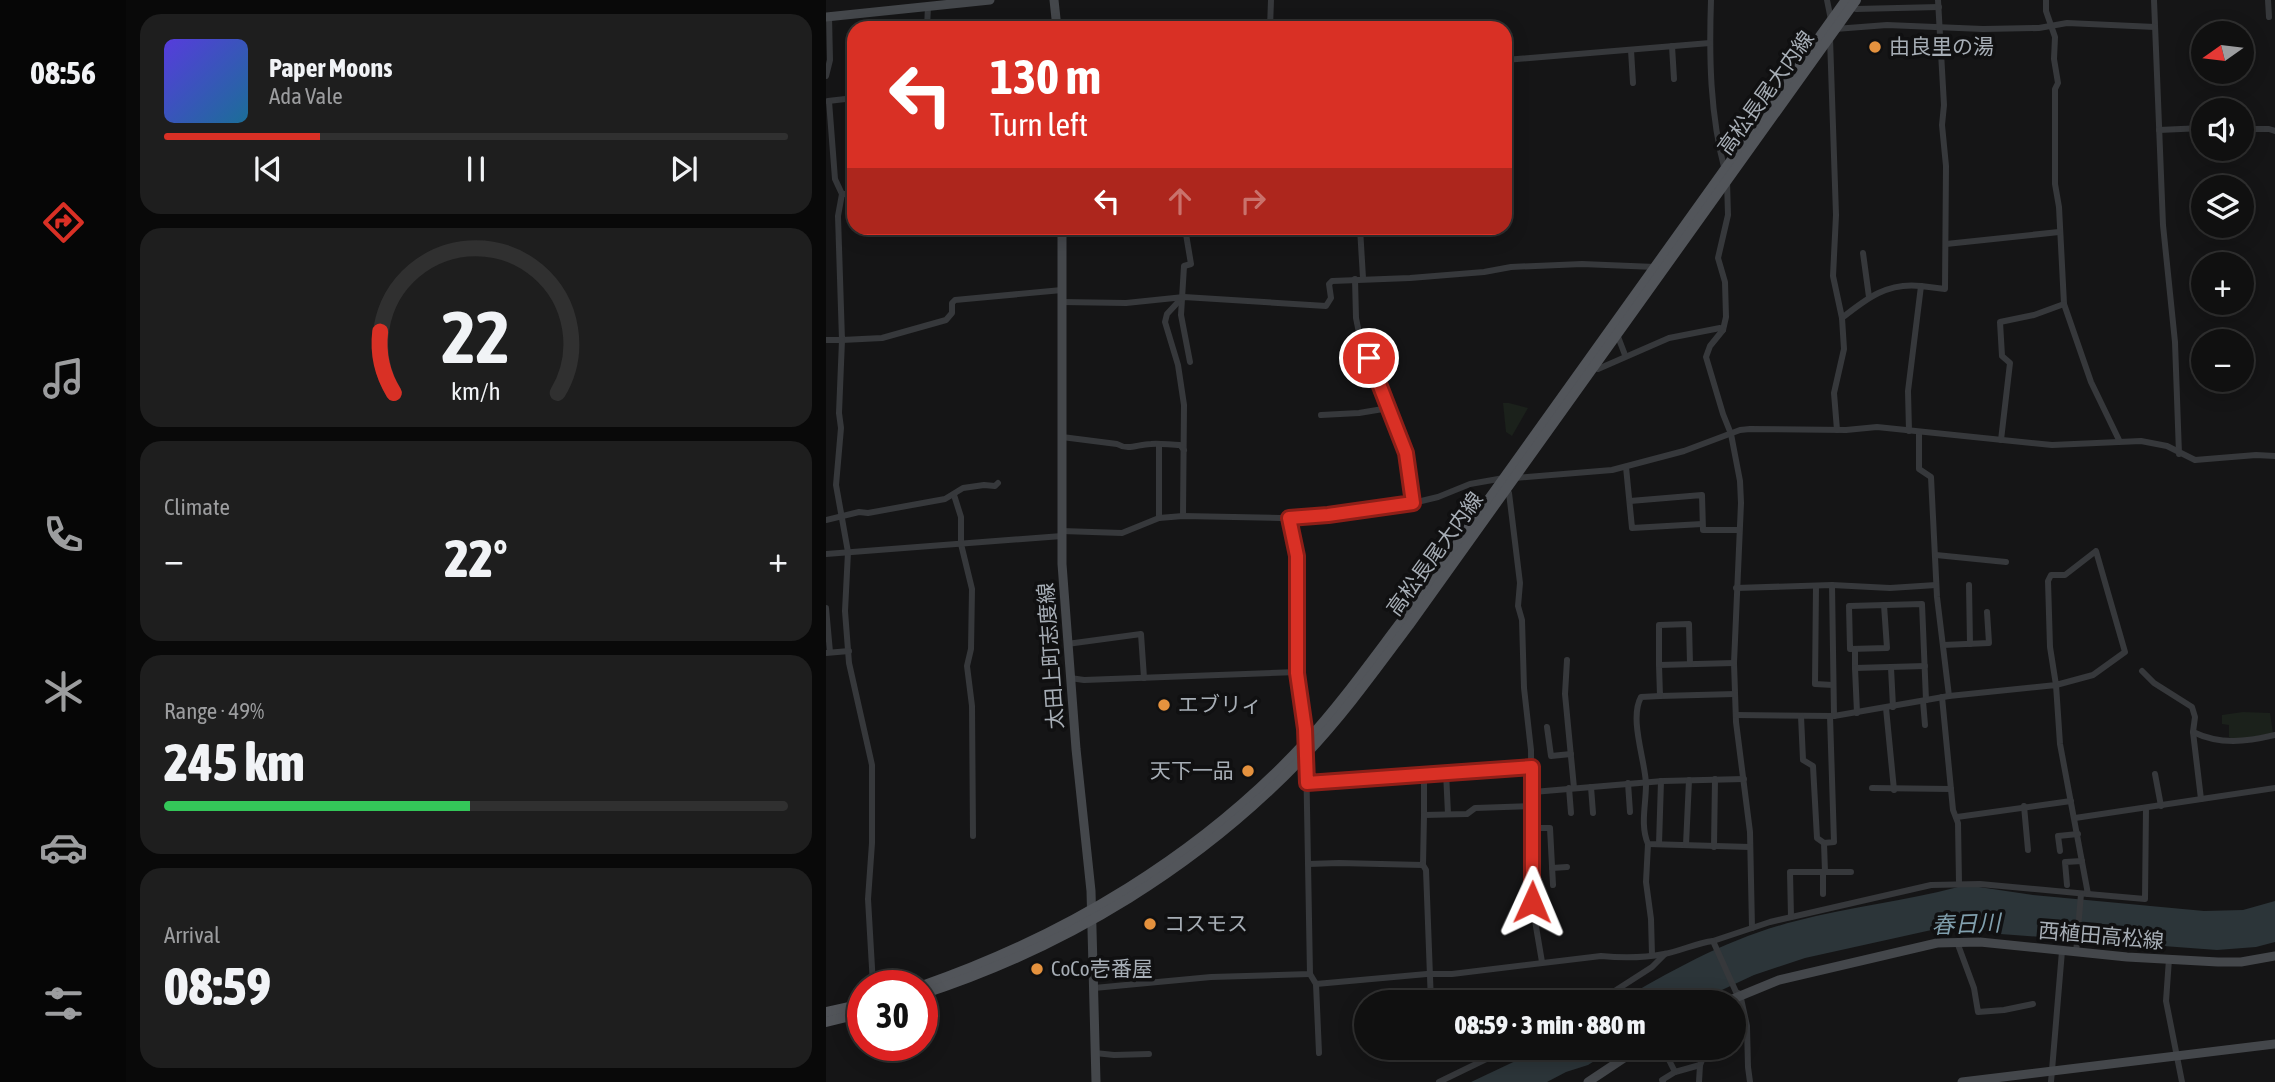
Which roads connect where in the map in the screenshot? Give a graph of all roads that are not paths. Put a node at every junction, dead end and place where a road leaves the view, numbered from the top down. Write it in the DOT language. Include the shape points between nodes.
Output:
graph roads {
  1 [pos="990,0"];
  2 [pos="1054,0"];
  3 [pos="1271,0"];
  4 [pos="1711,0"];
  5 [pos="1827,0"];
  6 [pos="1846,0"];
  7 [pos="2046,0"];
  8 [pos="2154,0"];
  9 [pos="2268,0"];
  10 [pos="1939,3"];
  11 [pos="927,4"];
  12 [pos="1856,4"];
  13 [pos="828,17"];
  14 [pos="2269,17"];
  15 [pos="1056,21"];
  16 [pos="1270,21"];
  17 [pos="1940,26"];
  18 [pos="2052,26"];
  19 [pos="2155,27"];
  20 [pos="1832,29"];
  21 [pos="1710,43"];
  22 [pos="1672,46"];
  23 [pos="1631,50"];
  24 [pos="1512,59"];
  25 [pos="826,76"];
  26 [pos="1674,79"];
  27 [pos="1633,83"];
  28 [pos="847,99"];
  29 [pos="828,101"];
  30 [pos="2254,128"];
  31 [pos="2191,129"];
  32 [pos="2159,130"];
  33 [pos="2275,131"];
  34 [pos="1724,170"];
  35 [pos="1727,181"];
  36 [pos="842,194"];
  37 [pos="847,194"];
  38 [pos="2059,233"];
  39 [pos="1062,235"];
  40 [pos="1186,235"];
  41 [pos="1360,235"];
  42 [pos="1946,244"];
  43 [pos="1863,253"];
  44 [pos="1659,266"];
  45 [pos="1359,279"];
  46 [pos="1921,286"];
  47 [pos="1062,290"];
  48 [pos="1869,297"];
  49 [pos="1181,299"];
  50 [pos="1062,302"];
  51 [pos="2064,304"];
  52 [pos="1842,318"];
  53 [pos="1723,330"];
  54 [pos="1617,334"];
  55 [pos="826,340"];
  56 [pos="842,340"];
  57 [pos="1625,355"];
  58 [pos="1189,362"];
  59 [pos="1593,366"];
  60 [pos="1389,408"];
  61 [pos="1321,415"];
  62 [pos="1837,430"];
  63 [pos="1909,431"];
  64 [pos="1919,432"];
  65 [pos="1731,434"];
  66 [pos="1062,437"];
  67 [pos="2001,440"];
  68 [pos="2119,440"];
  69 [pos="1158,444"];
  70 [pos="1184,450"];
  71 [pos="2179,454"];
  72 [pos="2275,456"];
  73 [pos="1626,467"];
  74 [pos="1507,482"];
  75 [pos="998,483"];
  76 [pos="954,495"];
  77 [pos="1630,500"];
  78 [pos="1413,503"];
  79 [pos="842,516"];
  80 [pos="1183,516"];
  81 [pos="1159,518"];
  82 [pos="1289,518"];
  83 [pos="826,520"];
  84 [pos="1702,524"];
  85 [pos="1739,530"];
  86 [pos="1062,534"];
  87 [pos="961,544"];
  88 [pos="848,552"];
  89 [pos="826,554"];
  90 [pos="1936,555"];
  91 [pos="2006,562"];
  92 [pos="1832,585"];
  93 [pos="1936,585"];
  94 [pos="1969,585"];
  95 [pos="1816,586"];
  96 [pos="1736,588"];
  97 [pos="1884,604"];
  98 [pos="826,608"];
  99 [pos="1987,612"];
  100 [pos="1393,638"];
  101 [pos="1067,644"];
  102 [pos="1970,644"];
  103 [pos="1943,645"];
  104 [pos="1855,649"];
  105 [pos="849,651"];
  106 [pos="828,652"];
  107 [pos="1567,660"];
  108 [pos="1734,663"];
  109 [pos="1690,664"];
  110 [pos="1659,665"];
  111 [pos="1925,666"];
  112 [pos="1855,668"];
  113 [pos="1891,668"];
  114 [pos="2142,671"];
  115 [pos="1297,673"];
  116 [pos="1070,678"];
  117 [pos="1144,678"];
  118 [pos="1833,685"];
  119 [pos="2056,685"];
  120 [pos="1735,694"];
  121 [pos="1660,696"];
  122 [pos="1946,696"];
  123 [pos="1925,700"];
  124 [pos="1890,707"];
  125 [pos="1857,713"];
  126 [pos="1736,715"];
  127 [pos="1801,716"];
  128 [pos="1832,716"];
  129 [pos="1925,725"];
  130 [pos="1547,727"];
  131 [pos="2193,732"];
  132 [pos="2275,735"];
  133 [pos="1306,742"];
  134 [pos="1306,754"];
  135 [pos="1571,754"];
  136 [pos="1532,767"];
  137 [pos="1446,772"];
  138 [pos="2155,774"];
  139 [pos="1424,775"];
  140 [pos="1715,779"];
  141 [pos="1744,779"];
  142 [pos="1689,780"];
  143 [pos="1661,781"];
  144 [pos="1646,782"];
  145 [pos="1307,783"];
  146 [pos="1628,783"];
  147 [pos="1591,787"];
  148 [pos="1572,788"];
  149 [pos="1872,788"];
  150 [pos="1894,789"];
  151 [pos="1951,789"];
  152 [pos="2275,789"];
  153 [pos="1533,792"];
  154 [pos="2201,799"];
  155 [pos="2071,801"];
  156 [pos="1532,806"];
  157 [pos="2024,806"];
  158 [pos="2161,806"];
  159 [pos="2146,808"];
  160 [pos="1630,812"];
  161 [pos="1571,813"];
  162 [pos="1593,813"];
  163 [pos="1448,814"];
  164 [pos="1424,815"];
  165 [pos="1957,817"];
  166 [pos="2075,818"];
  167 [pos="2057,827"];
  168 [pos="1533,828"];
  169 [pos="2078,834"];
  170 [pos="972,836"];
  171 [pos="2058,836"];
  172 [pos="1824,843"];
  173 [pos="1648,844"];
  174 [pos="1659,845"];
  175 [pos="1686,845"];
  176 [pos="1714,847"];
  177 [pos="1750,847"];
  178 [pos="2028,850"];
  179 [pos="2060,851"];
  180 [pos="2082,861"];
  181 [pos="1308,864"];
  182 [pos="1423,865"];
  183 [pos="1567,867"];
  184 [pos="1552,868"];
  185 [pos="1824,872"];
  186 [pos="1851,872"];
  187 [pos="1959,883"];
  188 [pos="1553,884"];
  189 [pos="2067,885"];
  190 [pos="1823,894"];
  191 [pos="2085,894"];
  192 [pos="1092,917"];
  193 [pos="1791,917"];
  194 [pos="1752,928"];
  195 [pos="1957,942"];
  196 [pos="1714,943"];
  197 [pos="2062,951"];
  198 [pos="2076,953"];
  199 [pos="1665,954"];
  200 [pos="1652,955"];
  201 [pos="2275,956"];
  202 [pos="2169,959"];
  203 [pos="1542,962"];
  204 [pos="872,970"];
  205 [pos="1310,974"];
  206 [pos="1428,974"];
  207 [pos="938,980"];
  208 [pos="1315,984"];
  209 [pos="938,988"];
  210 [pos="1094,988"];
  211 [pos="1429,990"];
  212 [pos="1617,990"];
  213 [pos="1735,990"];
  214 [pos="1746,992"];
  215 [pos="2033,1004"];
  216 [pos="847,1007"];
  217 [pos="826,1012"];
  218 [pos="847,1017"];
  219 [pos="1746,1021"];
  220 [pos="826,1022"];
  221 [pos="2275,1044"];
  222 [pos="1095,1053"];
  223 [pos="1319,1053"];
  224 [pos="1149,1054"];
  225 [pos="2177,1058"];
  226 [pos="1484,1060"];
  227 [pos="1621,1060"];
  228 [pos="1669,1060"];
  229 [pos="1702,1060"];
  230 [pos="1700,1065"];
  231 [pos="1675,1072"];
  232 [pos="2052,1077"];
  233 [pos="1096,1082"];
  234 [pos="1439,1082"];
  235 [pos="1588,1082"];
  236 [pos="1663,1082"];
  237 [pos="1699,1082"];
  238 [pos="1750,1082"];
  239 [pos="1962,1082"];
  240 [pos="2182,1082"];
  1 -- 11 [label="main road"];
  2 -- 15 [label="main road"];
  3 -- 16 [label="street"];
  4 -- 21 [label="street"];
  5 -- 20 [label="street"];
  6 -- 20 [label="main road, 高松長尾大内線"];
  7 -- 18 [label="street"];
  8 -- 19 [label="street"];
  9 -- 14 [label="street"];
  10 -- 12 [label="street"];
  10 -- 17 [label="street"];
  11 -- 13 [label="main road"];
  12 -- 20 [label="main road, 高松長尾大内線"];
  13 -- 25 [label="street"];
  17 -- 18 [label="street"];
  17 -- 20 [label="street"];
  17 -- 42 [label="street"];
  18 -- 19 [label="street"];
  18 -- 38 [label="street" via="2058,83 2055,184"];
  19 -- 32 [label="street"];
  20 -- 34 [label="main road, 高松長尾大内線"];
  20 -- 35 [label="main road, 高松長尾大内線"];
  20 -- 52 [label="street" via="1833,276"];
  21 -- 22 [label="street"];
  21 -- 34 [label="street"];
  22 -- 23 [label="street"];
  22 -- 26 [label="street"];
  23 -- 24 [label="street"];
  23 -- 27 [label="street"];
  28 -- 29 [label="street"];
  29 -- 36 [label="street" via="835,179"];
  30 -- 33 [label="street"];
  31 -- 32 [label="street"];
  32 -- 71 [label="street"];
  34 -- 35 [label="street"];
  34 -- 44 [label="main road, 高松長尾大内線"];
  35 -- 44 [label="main road, 高松長尾大内線"];
  35 -- 53 [label="street" via="1728,215 1718,258 1727,304"];
  36 -- 37 [label="street"];
  36 -- 56 [label="street" via="838,216"];
  38 -- 42 [label="street"];
  38 -- 51 [label="street"];
  39 -- 47 [label="main road, 太田上町志度線"];
  40 -- 49 [label="street" via="1191,264 1184,266"];
  41 -- 45 [label="street"];
  42 -- 46 [label="street" via="1945,289"];
  43 -- 48 [label="street"];
  44 -- 45 [label="street" via="1523,266"];
  44 -- 54 [label="main road, 高松長尾大内線"];
  44 -- 74 [label="main road, 高松長尾大内線"];
  45 -- 49 [label="street" via="1330,282 1331,298 1326,306"];
  45 -- 60 [label="street" via="1359,333"];
  46 -- 48 [label="street" via="1902,284"];
  46 -- 63 [label="street" via="1908,391"];
  47 -- 50 [label="main road, 太田上町志度線"];
  47 -- 56 [label="street" via="955,300 946,320 883,338"];
  48 -- 52 [label="street"];
  49 -- 50 [label="street"];
  49 -- 58 [label="street"];
  49 -- 70 [label="street" via="1165,322 1182,390"];
  50 -- 66 [label="main road, 太田上町志度線"];
  51 -- 67 [label="street" via="2000,322 2002,356 2010,363"];
  51 -- 68 [label="street" via="2091,382"];
  52 -- 62 [label="street" via="1843,349 1834,393"];
  53 -- 57 [label="street" via="1669,338"];
  53 -- 65 [label="street" via="1706,357"];
  54 -- 57 [label="street"];
  54 -- 59 [label="main road, 高松長尾大内線"];
  55 -- 56 [label="street"];
  56 -- 79 [label="street" via="835,485"];
  57 -- 59 [label="street" via="1598,369"];
  59 -- 74 [label="main road, 高松長尾大内線"];
  60 -- 61 [label="street"];
  60 -- 78 [label="street" via="1406,453"];
  62 -- 63 [label="street" via="1877,427"];
  62 -- 65 [label="street" via="1750,429"];
  63 -- 64 [label="street"];
  64 -- 67 [label="street"];
  64 -- 90 [label="street" via="1919,469 1931,477"];
  65 -- 73 [label="street"];
  65 -- 85 [label="street" via="1740,481"];
  66 -- 69 [label="street" via="1123,448"];
  66 -- 86 [label="main road, 太田上町志度線"];
  67 -- 68 [label="street" via="2068,445"];
  68 -- 71 [label="street" via="2167,446"];
  69 -- 70 [label="street" via="1180,445"];
  69 -- 81 [label="street"];
  70 -- 80 [label="street"];
  71 -- 72 [label="street" via="2194,460"];
  73 -- 74 [label="street"];
  73 -- 77 [label="street"];
  74 -- 78 [label="street" via="1470,484"];
  74 -- 100 [label="main road, 高松長尾大内線"];
  74 -- 136 [label="street" via="1517,548"];
  75 -- 76 [label="street" via="963,488"];
  76 -- 79 [label="street"];
  76 -- 87 [label="street" via="961,517"];
  77 -- 84 [label="street" via="1632,528"];
  77 -- 84 [label="street" via="1702,495"];
  78 -- 82 [label="street"];
  79 -- 83 [label="street"];
  79 -- 88 [label="street"];
  80 -- 81 [label="street"];
  80 -- 82 [label="street"];
  81 -- 86 [label="street" via="1122,533"];
  82 -- 115 [label="street" via="1297,556"];
  84 -- 85 [label="street" via="1703,530"];
  85 -- 96 [label="street"];
  86 -- 87 [label="street"];
  86 -- 101 [label="main road, 太田上町志度線"];
  87 -- 88 [label="street"];
  87 -- 170 [label="street" via="972,589 967,666 972,706"];
  88 -- 89 [label="street"];
  88 -- 105 [label="street" via="845,611"];
  90 -- 91 [label="street"];
  90 -- 93 [label="street"];
  92 -- 93 [label="street"];
  92 -- 95 [label="street"];
  92 -- 118 [label="street"];
  93 -- 103 [label="street"];
  94 -- 102 [label="street"];
  95 -- 96 [label="street"];
  95 -- 118 [label="street" via="1815,684"];
  96 -- 108 [label="street"];
  97 -- 104 [label="street" via="1887,648"];
  97 -- 104 [label="street" via="1849,606 1850,649"];
  97 -- 111 [label="street" via="1922,604"];
  98 -- 106 [label="street"];
  99 -- 102 [label="street" via="1989,643"];
  100 -- 133 [label="main road, 高松長尾大内線"];
  100 -- 134 [label="main road, 高松長尾大内線" via="1358,693"];
  101 -- 116 [label="main road, 太田上町志度線"];
  101 -- 117 [label="street" via="1141,634"];
  102 -- 103 [label="street"];
  103 -- 122 [label="street"];
  104 -- 112 [label="street"];
  105 -- 106 [label="street"];
  105 -- 204 [label="street" via="872,765 868,899"];
  107 -- 135 [label="street"];
  108 -- 109 [label="street"];
  108 -- 120 [label="street"];
  109 -- 110 [label="street"];
  109 -- 110 [label="street" via="1689,624 1659,625"];
  110 -- 121 [label="street"];
  111 -- 113 [label="street"];
  111 -- 123 [label="street"];
  112 -- 113 [label="street"];
  112 -- 125 [label="street"];
  113 -- 124 [label="street"];
  114 -- 131 [label="street" via="2192,707"];
  115 -- 117 [label="street"];
  115 -- 133 [label="street"];
  116 -- 117 [label="street"];
  116 -- 192 [label="main road, 太田上町志度線"];
  118 -- 128 [label="street"];
  119 -- 119 [label="street" via="2093,675 2125,652 2096,551 2065,575 2051,575 2048,581"];
  119 -- 122 [label="street"];
  119 -- 155 [label="street" via="2060,744"];
  120 -- 121 [label="street"];
  120 -- 126 [label="street"];
  121 -- 144 [label="street" via="1641,697 1637,705"];
  122 -- 123 [label="street"];
  122 -- 151 [label="street"];
  123 -- 124 [label="street"];
  123 -- 129 [label="street"];
  124 -- 125 [label="street"];
  124 -- 150 [label="street"];
  125 -- 128 [label="street"];
  126 -- 127 [label="street"];
  126 -- 141 [label="street"];
  127 -- 128 [label="street"];
  127 -- 172 [label="street" via="1803,760 1813,765 1817,838"];
  128 -- 172 [label="street" via="1834,842"];
  130 -- 135 [label="street" via="1550,756"];
  131 -- 132 [label="street" via="2230,742"];
  131 -- 154 [label="street"];
  133 -- 134 [label="street"];
  133 -- 192 [label="main road, 高松長尾大内線" via="1224,818"];
  134 -- 145 [label="street"];
  134 -- 192 [label="main road, 高松長尾大内線" via="1238,817 1166,874"];
  135 -- 148 [label="street"];
  136 -- 137 [label="street"];
  136 -- 153 [label="street"];
  137 -- 139 [label="street"];
  137 -- 163 [label="street"];
  138 -- 158 [label="street"];
  139 -- 145 [label="street"];
  139 -- 164 [label="street"];
  140 -- 141 [label="street"];
  140 -- 142 [label="street"];
  140 -- 176 [label="street"];
  141 -- 177 [label="street"];
  142 -- 143 [label="street"];
  142 -- 175 [label="street"];
  143 -- 144 [label="street"];
  143 -- 174 [label="street"];
  144 -- 146 [label="street"];
  144 -- 173 [label="street" via="1643,833"];
  145 -- 181 [label="street"];
  146 -- 147 [label="street"];
  146 -- 160 [label="street"];
  147 -- 148 [label="street"];
  147 -- 162 [label="street"];
  148 -- 153 [label="street"];
  148 -- 161 [label="street"];
  149 -- 150 [label="street"];
  150 -- 151 [label="street"];
  151 -- 165 [label="street"];
  152 -- 154 [label="street"];
  153 -- 156 [label="street"];
  154 -- 158 [label="street"];
  155 -- 157 [label="street"];
  155 -- 166 [label="street"];
  156 -- 163 [label="street"];
  156 -- 168 [label="street"];
  157 -- 165 [label="street"];
  157 -- 178 [label="street"];
  158 -- 159 [label="street"];
  159 -- 166 [label="street"];
  159 -- 191 [label="street" via="2145,899"];
  163 -- 164 [label="street"];
  164 -- 182 [label="street"];
  165 -- 187 [label="street"];
  166 -- 169 [label="street"];
  167 -- 171 [label="street"];
  168 -- 184 [label="street" via="1550,828"];
  168 -- 203 [label="street" via="1532,902"];
  169 -- 171 [label="street"];
  169 -- 180 [label="street"];
  171 -- 179 [label="street"];
  172 -- 185 [label="street"];
  173 -- 174 [label="street"];
  173 -- 200 [label="street"];
  174 -- 175 [label="street"];
  175 -- 176 [label="street"];
  176 -- 177 [label="street"];
  177 -- 194 [label="street"];
  180 -- 189 [label="street" via="2065,862"];
  180 -- 191 [label="street"];
  181 -- 182 [label="street"];
  181 -- 205 [label="street"];
  182 -- 206 [label="street"];
  183 -- 184 [label="street"];
  184 -- 188 [label="street"];
  185 -- 186 [label="street"];
  185 -- 190 [label="street"];
  185 -- 193 [label="street" via="1790,872"];
  187 -- 191 [label="street"];
  187 -- 193 [label="street" via="1914,888"];
  191 -- 198 [label="street"];
  192 -- 207 [label="main road, 高松長尾大内線"];
  192 -- 209 [label="main road, 高松長尾大内線" via="992,969"];
  192 -- 210 [label="main road, 太田上町志度線"];
  193 -- 194 [label="street"];
  194 -- 196 [label="street"];
  195 -- 197 [label="main road, 西植田高松線"];
  195 -- 214 [label="main road, 西植田高松線" via="1837,965"];
  195 -- 215 [label="street" via="1978,1012"];
  196 -- 199 [label="street" via="1697,943"];
  196 -- 213 [label="street"];
  197 -- 198 [label="main road, 西植田高松線"];
  197 -- 232 [label="street"];
  198 -- 202 [label="main road, 西植田高松線"];
  199 -- 200 [label="street"];
  199 -- 212 [label="street"];
  200 -- 203 [label="street"];
  201 -- 202 [label="main road, 西植田高松線" via="2241,962"];
  202 -- 225 [label="street" via="2166,1001"];
  203 -- 206 [label="street"];
  205 -- 208 [label="street"];
  205 -- 210 [label="street"];
  206 -- 208 [label="street"];
  206 -- 211 [label="street"];
  208 -- 223 [label="street"];
  210 -- 222 [label="main road, 太田上町志度線"];
  216 -- 217 [label="main road"];
  218 -- 220 [label="main road"];
  219 -- 238 [label="street"];
  221 -- 225 [label="main road"];
  222 -- 224 [label="street"];
  222 -- 233 [label="main road, 太田上町志度線"];
  225 -- 232 [label="main road"];
  225 -- 240 [label="street"];
  226 -- 234 [label="street"];
  227 -- 235 [label="main road"];
  228 -- 231 [label="street"];
  229 -- 230 [label="street"];
  230 -- 231 [label="street"];
  230 -- 237 [label="street"];
  231 -- 236 [label="street"];
  232 -- 239 [label="main road"];
}
